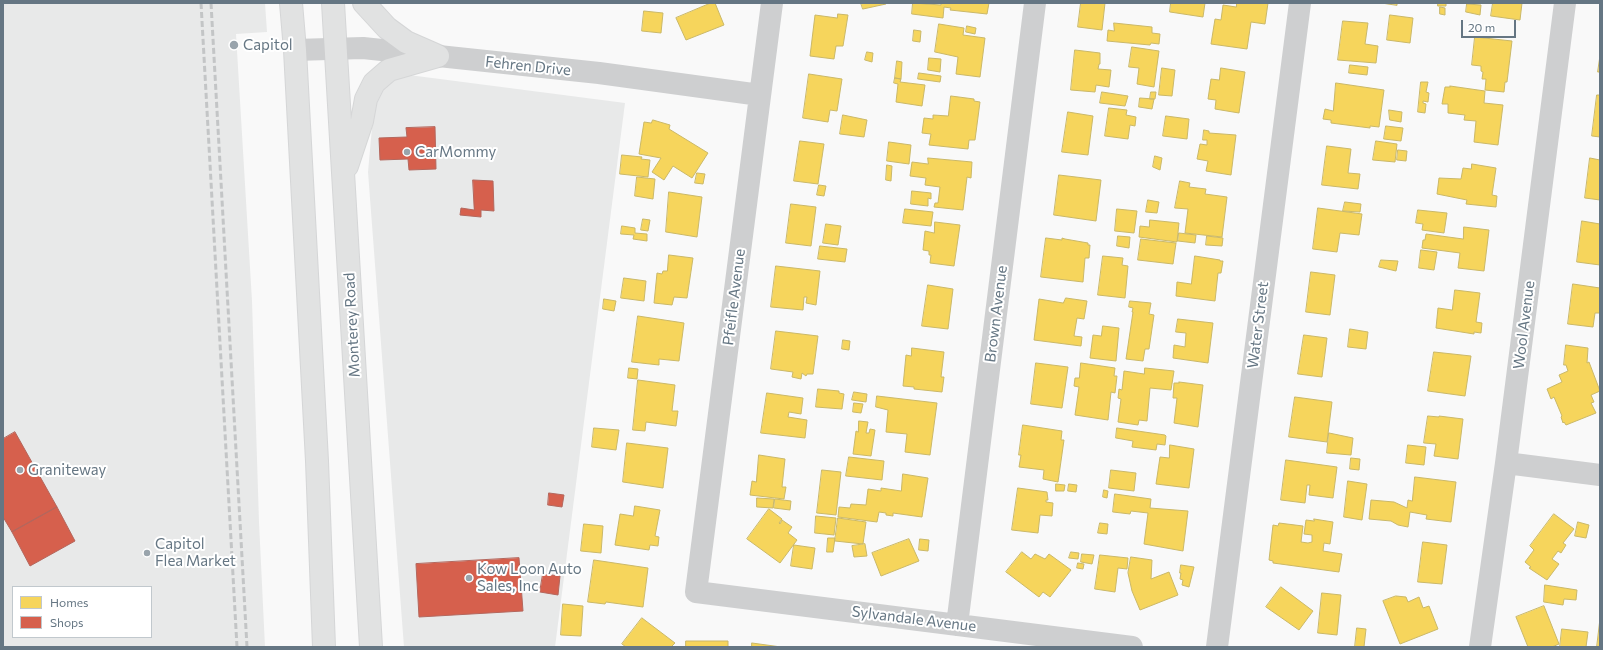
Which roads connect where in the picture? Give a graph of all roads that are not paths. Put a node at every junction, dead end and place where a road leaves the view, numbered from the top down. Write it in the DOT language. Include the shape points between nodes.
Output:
graph roads {
  1 [pos="290,3"];
  2 [pos="333,3"];
  3 [pos="364,3"];
  4 [pos="772,3"];
  5 [pos="1035,3"];
  6 [pos="1300,3"];
  7 [pos="1565,3"];
  8 [pos="335,49"];
  9 [pos="295,50"];
  10 [pos="438,56"];
  11 [pos="760,95"];
  12 [pos="344,177"];
  13 [pos="1506,463"];
  14 [pos="1600,475"];
  15 [pos="696,592"];
  16 [pos="957,625"];
  17 [pos="324,647"];
  18 [pos="371,647"];
  19 [pos="1132,647"];
  20 [pos="1216,647"];
  21 [pos="1480,647"];
  1 -- 9 [label="main road"];
  2 -- 8 [label="main road, Monterey Road"];
  3 -- 10 [label="main road" via="387,28 406,42"];
  4 -- 11 [label="street, Pfeifle Avenue"];
  5 -- 16 [label="street, Brown Avenue"];
  6 -- 20 [label="street, Water Street"];
  7 -- 13 [label="street, Wool Avenue"];
  8 -- 9 [label="street, Fehren Drive"];
  8 -- 10 [label="street, Fehren Drive" via="363,48"];
  8 -- 12 [label="main road, Monterey Road"];
  9 -- 17 [label="main road" via="317,461"];
  10 -- 11 [label="street, Fehren Drive" via="599,73"];
  10 -- 12 [label="main road" via="389,70 374,83 366,98 362,121"];
  11 -- 15 [label="street, Pfeifle Avenue"];
  12 -- 18 [label="main road, Monterey Road"];
  13 -- 14 [label="street"];
  13 -- 21 [label="street, Wool Avenue"];
  15 -- 16 [label="street, Sylvandale Avenue"];
  16 -- 19 [label="street, Sylvandale Avenue"];
}
